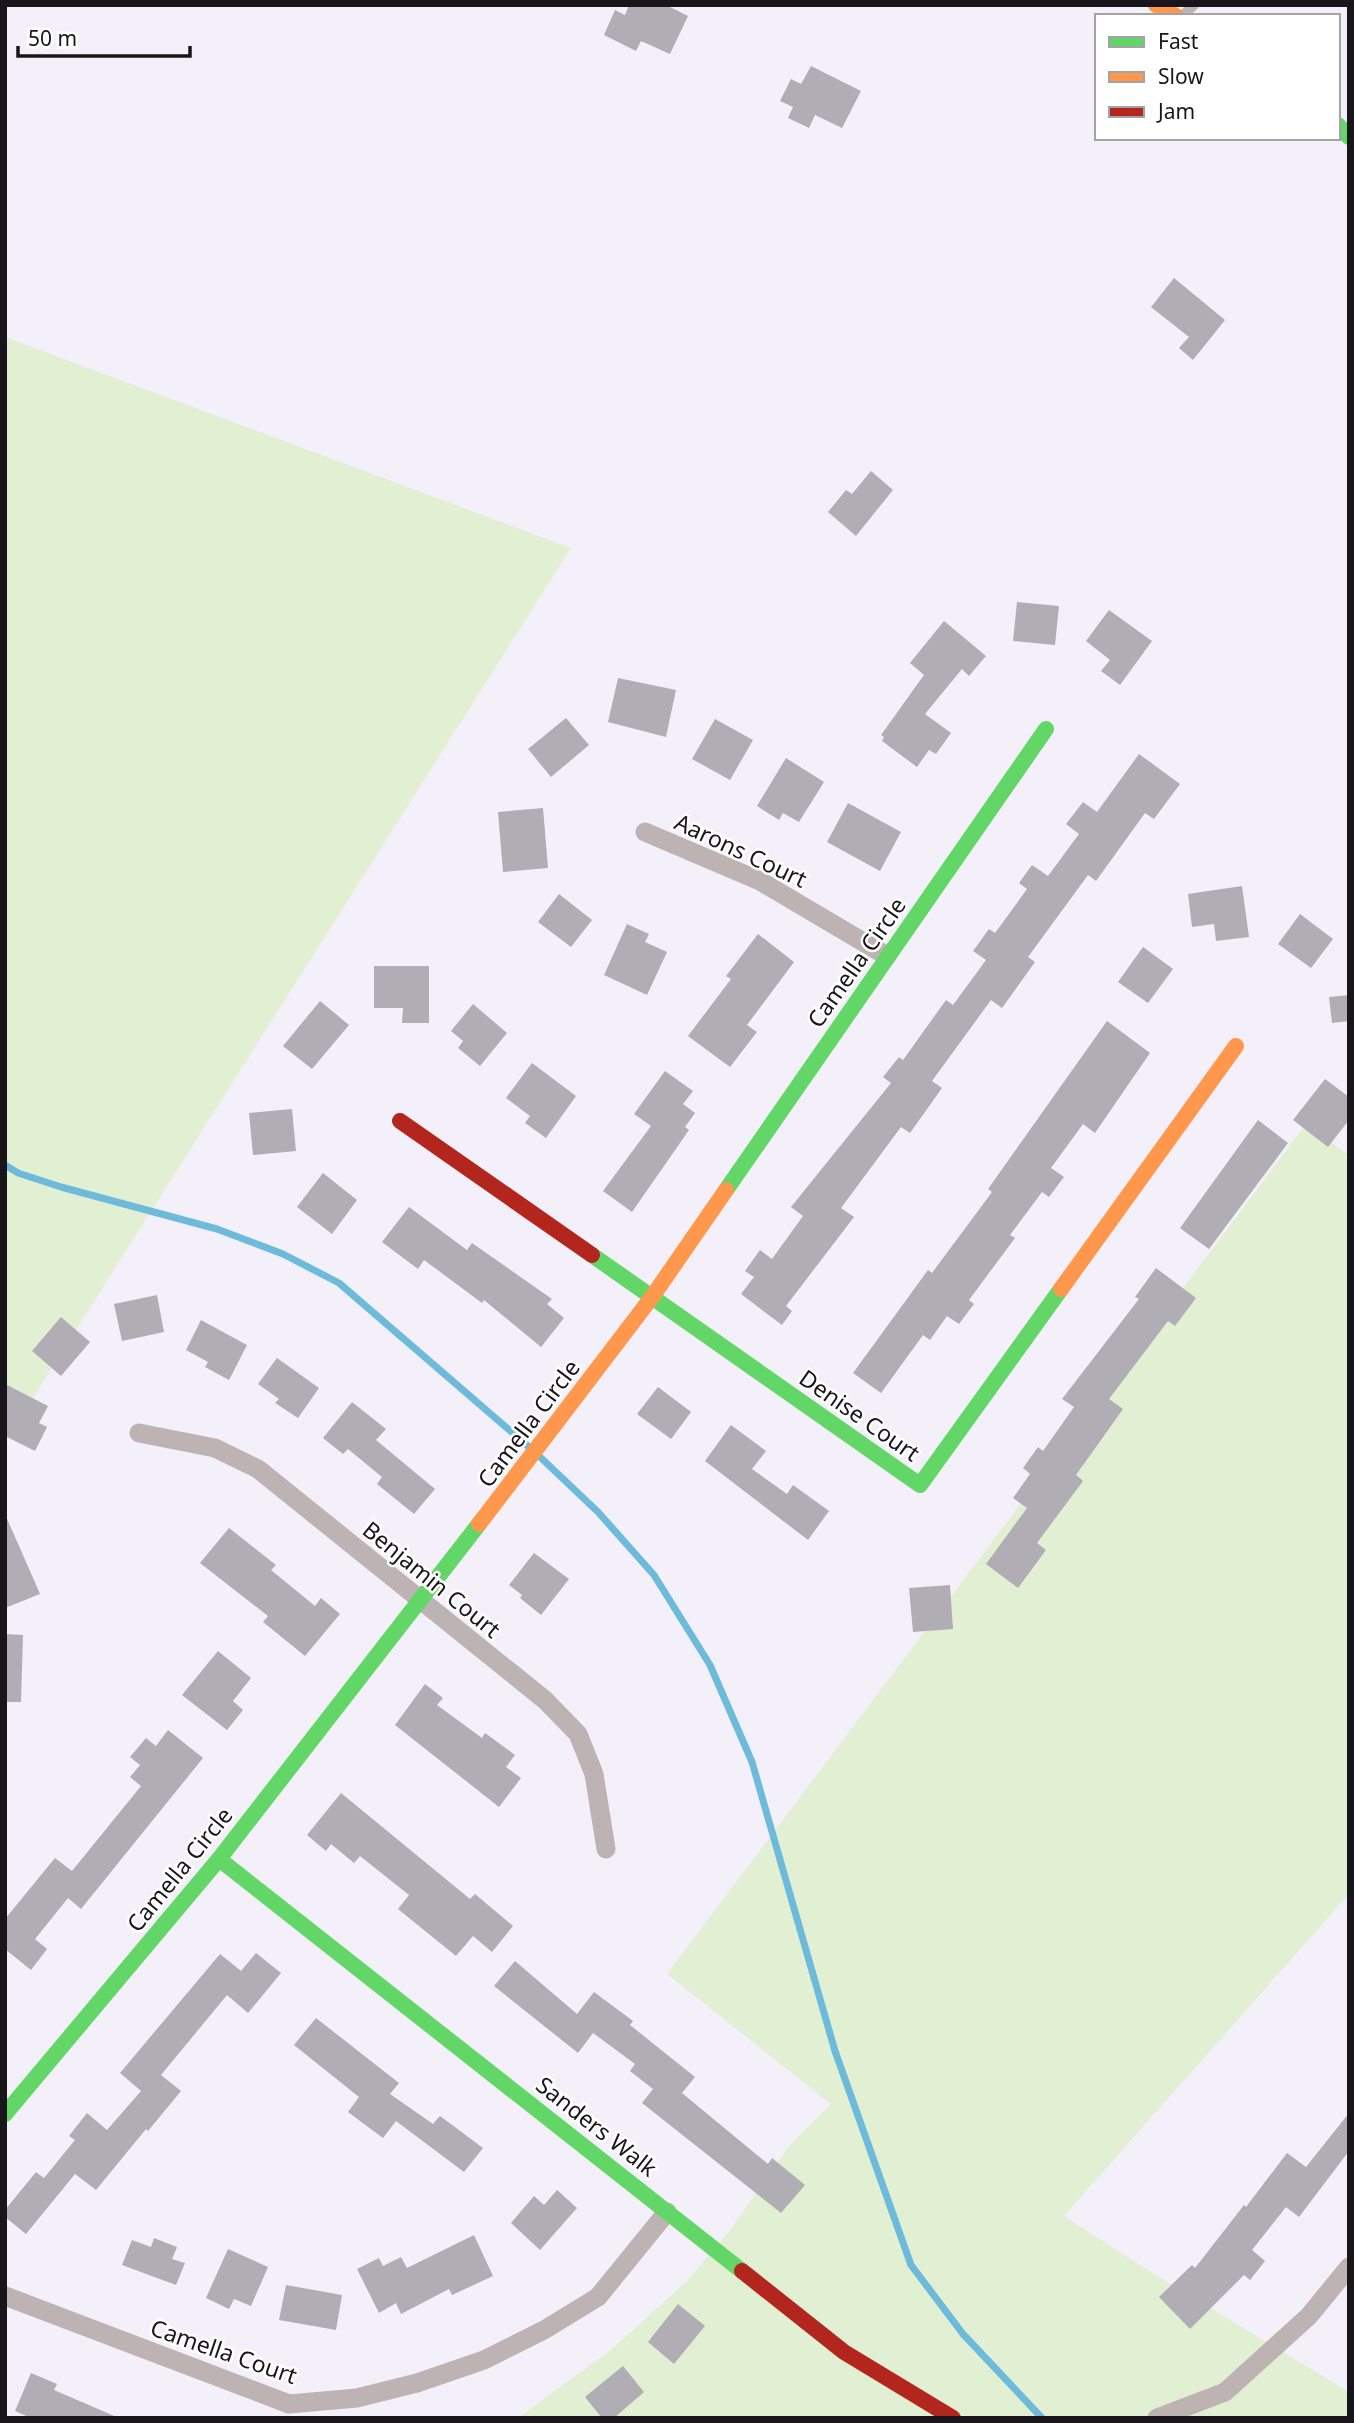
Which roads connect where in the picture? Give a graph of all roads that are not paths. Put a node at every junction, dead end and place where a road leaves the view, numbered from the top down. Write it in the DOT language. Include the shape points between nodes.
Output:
graph roads {
  1 [pos="1156,5"];
  2 [pos="1172,14"];
  3 [pos="1046,729"];
  4 [pos="645,832"];
  5 [pos="887,956"];
  6 [pos="1236,1046"];
  7 [pos="400,1121"];
  8 [pos="652,1297"];
  9 [pos="139,1433"];
  10 [pos="420,1602"];
  11 [pos="606,1849"];
  12 [pos="219,1859"];
  13 [pos="5,2114"];
  14 [pos="667,2212"];
  15 [pos="1349,2267"];
  16 [pos="5,2296"];
  17 [pos="288,2411"];
  18 [pos="953,2418"];
  19 [pos="1157,2418"];
  1 -- 2 [label="street"];
  3 -- 5 [label="street, Camella Circle"];
  4 -- 5 [label="street, Aarons Court" via="760,881"];
  5 -- 8 [label="street, Camella Circle"];
  6 -- 8 [label="street, Denise Court" via="920,1485"];
  7 -- 8 [label="street, Denise Court"];
  8 -- 10 [label="street, Camella Circle"];
  9 -- 10 [label="street, Benjamin Court" via="215,1448 258,1469"];
  10 -- 11 [label="street, Benjamin Court" via="545,1700 578,1734 594,1774"];
  10 -- 12 [label="street, Camella Circle"];
  12 -- 13 [label="street, Camella Circle"];
  12 -- 14 [label="street, Sanders Walk"];
  14 -- 17 [label="street, Camella Court" via="598,2297 544,2330 484,2360 417,2383"];
  14 -- 18 [label="street, Sanders Walk" via="844,2352"];
  15 -- 19 [label="street" via="1309,2316 1225,2392"];
  16 -- 17 [label="street, Camella Court"];
}
